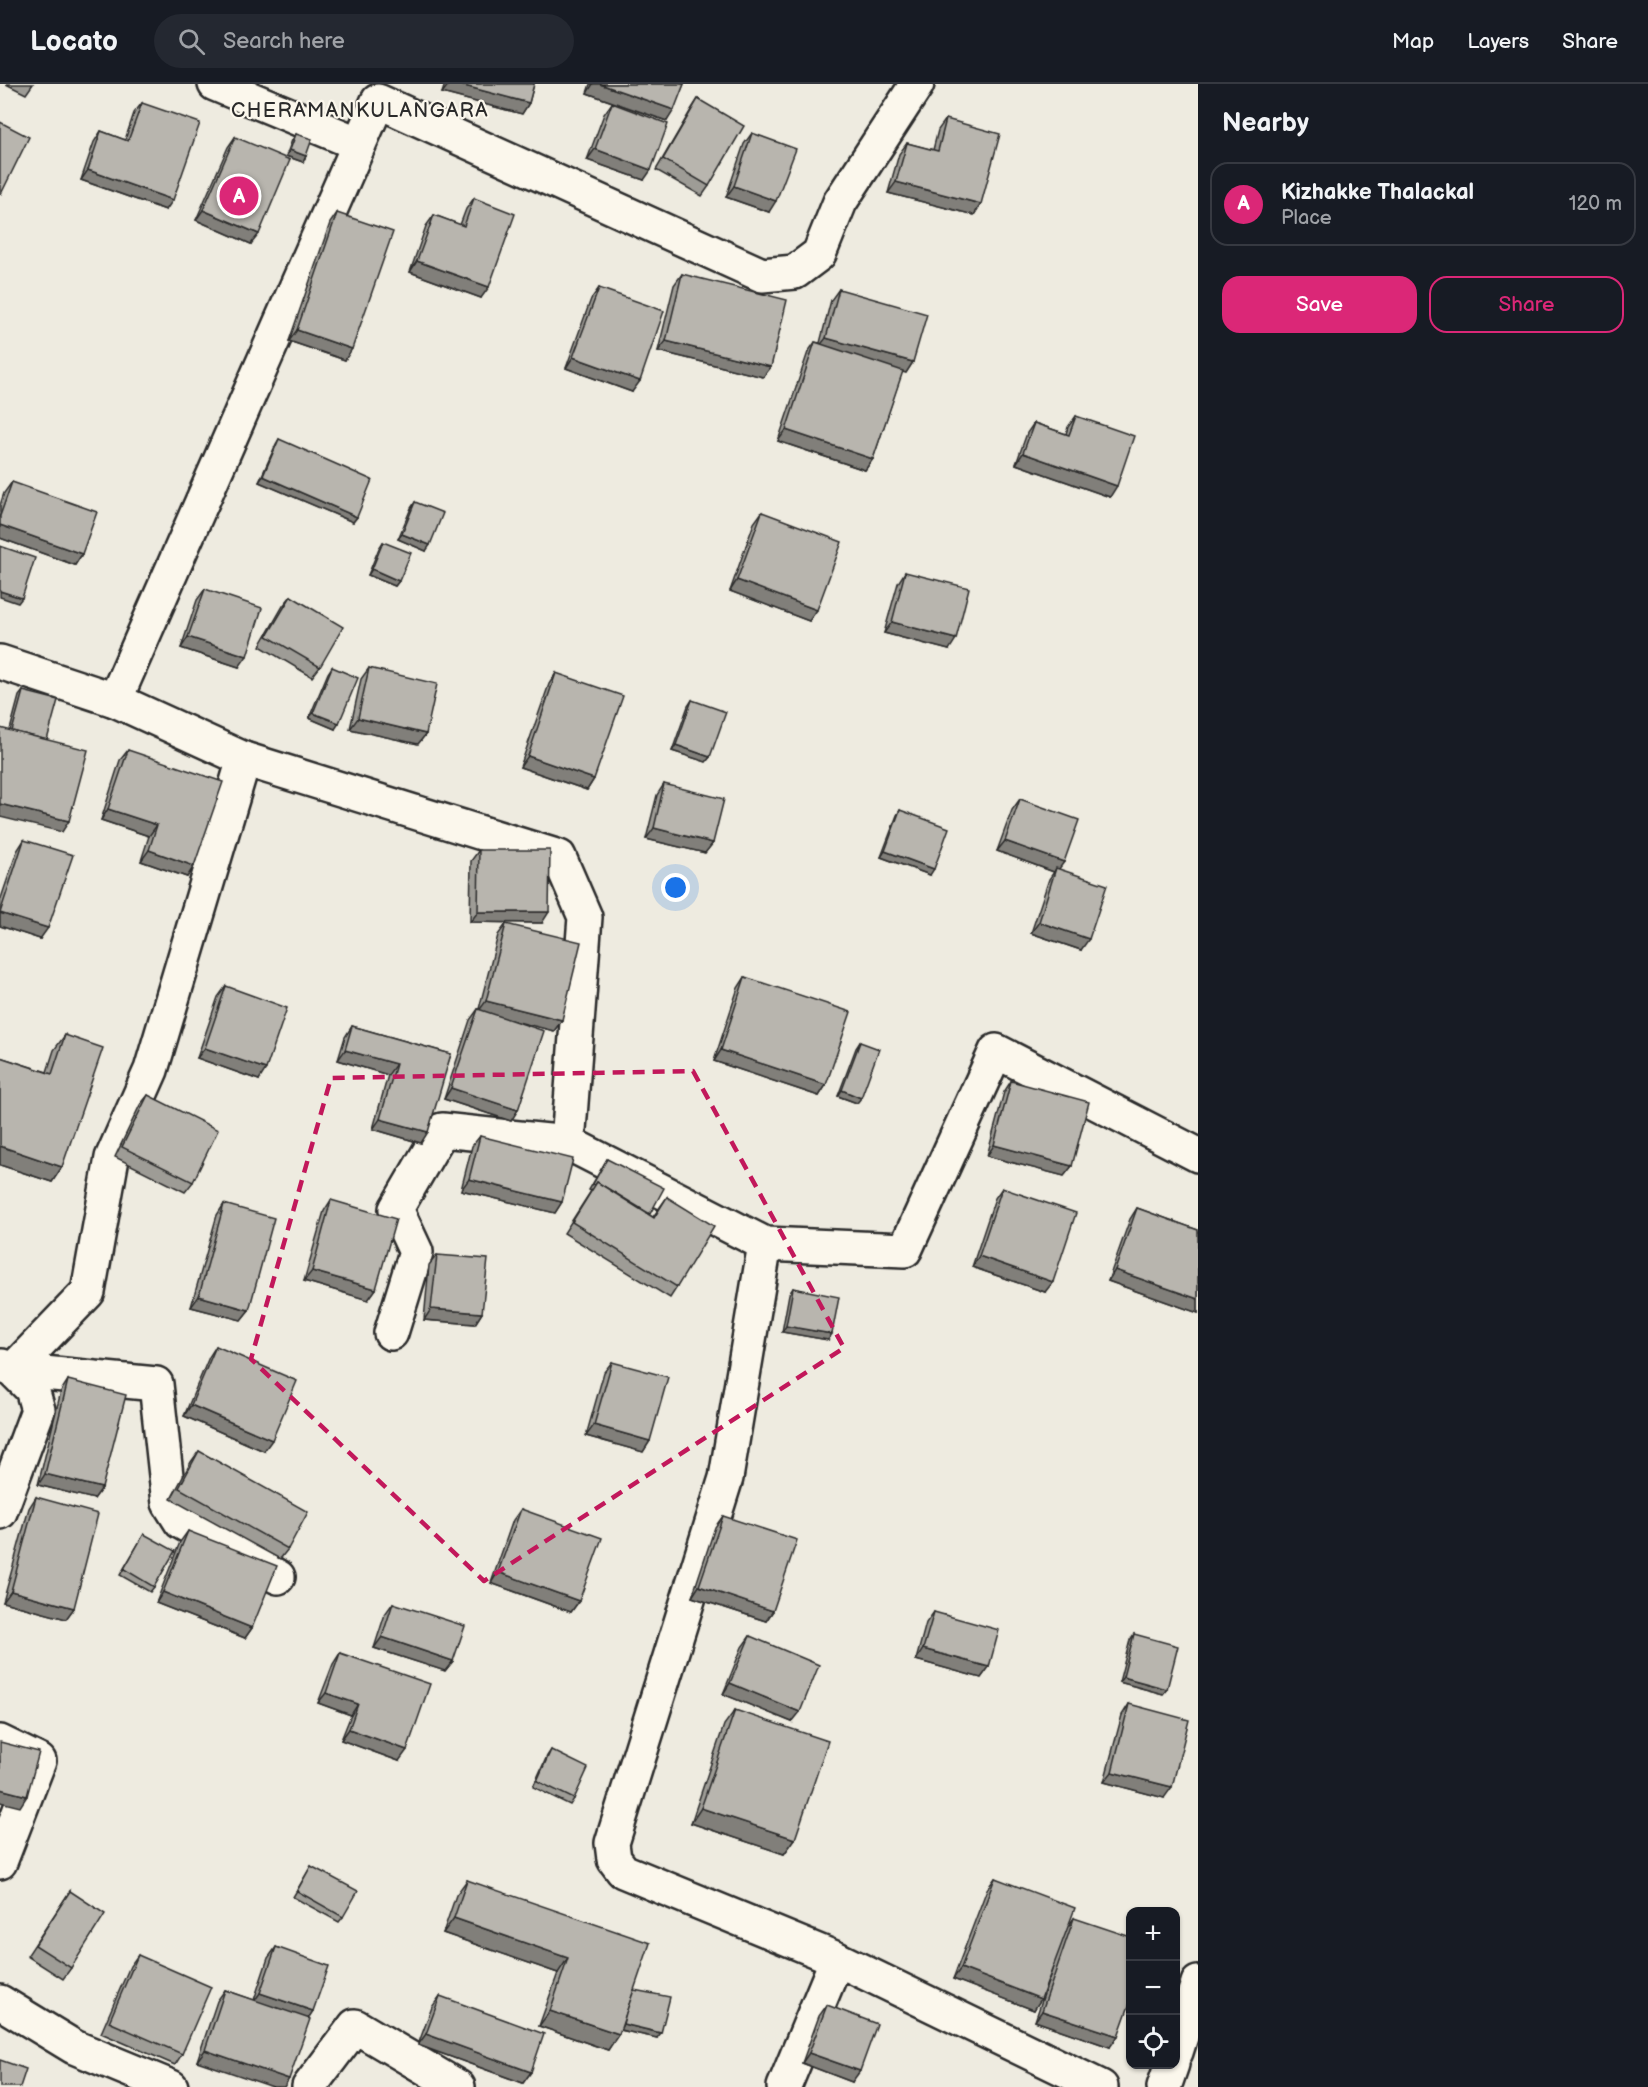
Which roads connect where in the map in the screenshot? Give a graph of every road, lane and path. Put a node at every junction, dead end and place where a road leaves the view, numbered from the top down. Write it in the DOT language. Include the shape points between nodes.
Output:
graph roads {
  1 [pos="215,84"];
  2 [pos="917,84"];
  3 [pos="381,92"];
  4 [pos="359,144"];
  5 [pos="0,662"];
  6 [pos="115,700"];
  7 [pos="244,759"];
  8 [pos="568,1143"];
  9 [pos="1198,1155"];
  10 [pos="765,1244"];
  11 [pos="391,1333"];
  12 [pos="7,1367"];
  13 [pos="0,1512"];
  14 [pos="278,1577"];
  15 [pos="0,1742"];
  16 [pos="0,1862"];
  17 [pos="837,1959"];
  18 [pos="1198,1983"];
  19 [pos="0,2002"];
  20 [pos="1180,2039"];
  21 [pos="1170,2069"];
  22 [pos="171,2087"];
  23 [pos="309,2087"];
  24 [pos="458,2087"];
  25 [pos="784,2087"];
  26 [pos="1101,2087"];
  27 [pos="1164,2087"];
  1 -- 4 [label="street"];
  2 -- 3 [label="street" via="840,202 819,254 795,272 762,276"];
  3 -- 4 [label="street"];
  4 -- 6 [label="street"];
  5 -- 6 [label="street"];
  6 -- 7 [label="street"];
  7 -- 8 [label="street" via="559,857 585,917"];
  7 -- 12 [label="street" via="152,1070 112,1158 88,1292"];
  8 -- 10 [label="street"];
  8 -- 11 [label="street" via="442,1130 396,1209 416,1252"];
  9 -- 10 [label="street" via="996,1051 905,1250"];
  10 -- 17 [label="street" via="726,1478 612,1843 614,1859 623,1871"];
  12 -- 13 [label="street" via="32,1389 38,1410"];
  12 -- 14 [label="street" via="156,1384 169,1503 181,1522"];
  15 -- 16 [label="street" via="39,1761"];
  17 -- 25 [label="street"];
  17 -- 26 [label="street"];
  18 -- 20 [label="street"];
  19 -- 22 [label="street" via="74,2047"];
  21 -- 27 [label="street"];
  23 -- 24 [label="street" via="355,2026"];
}
